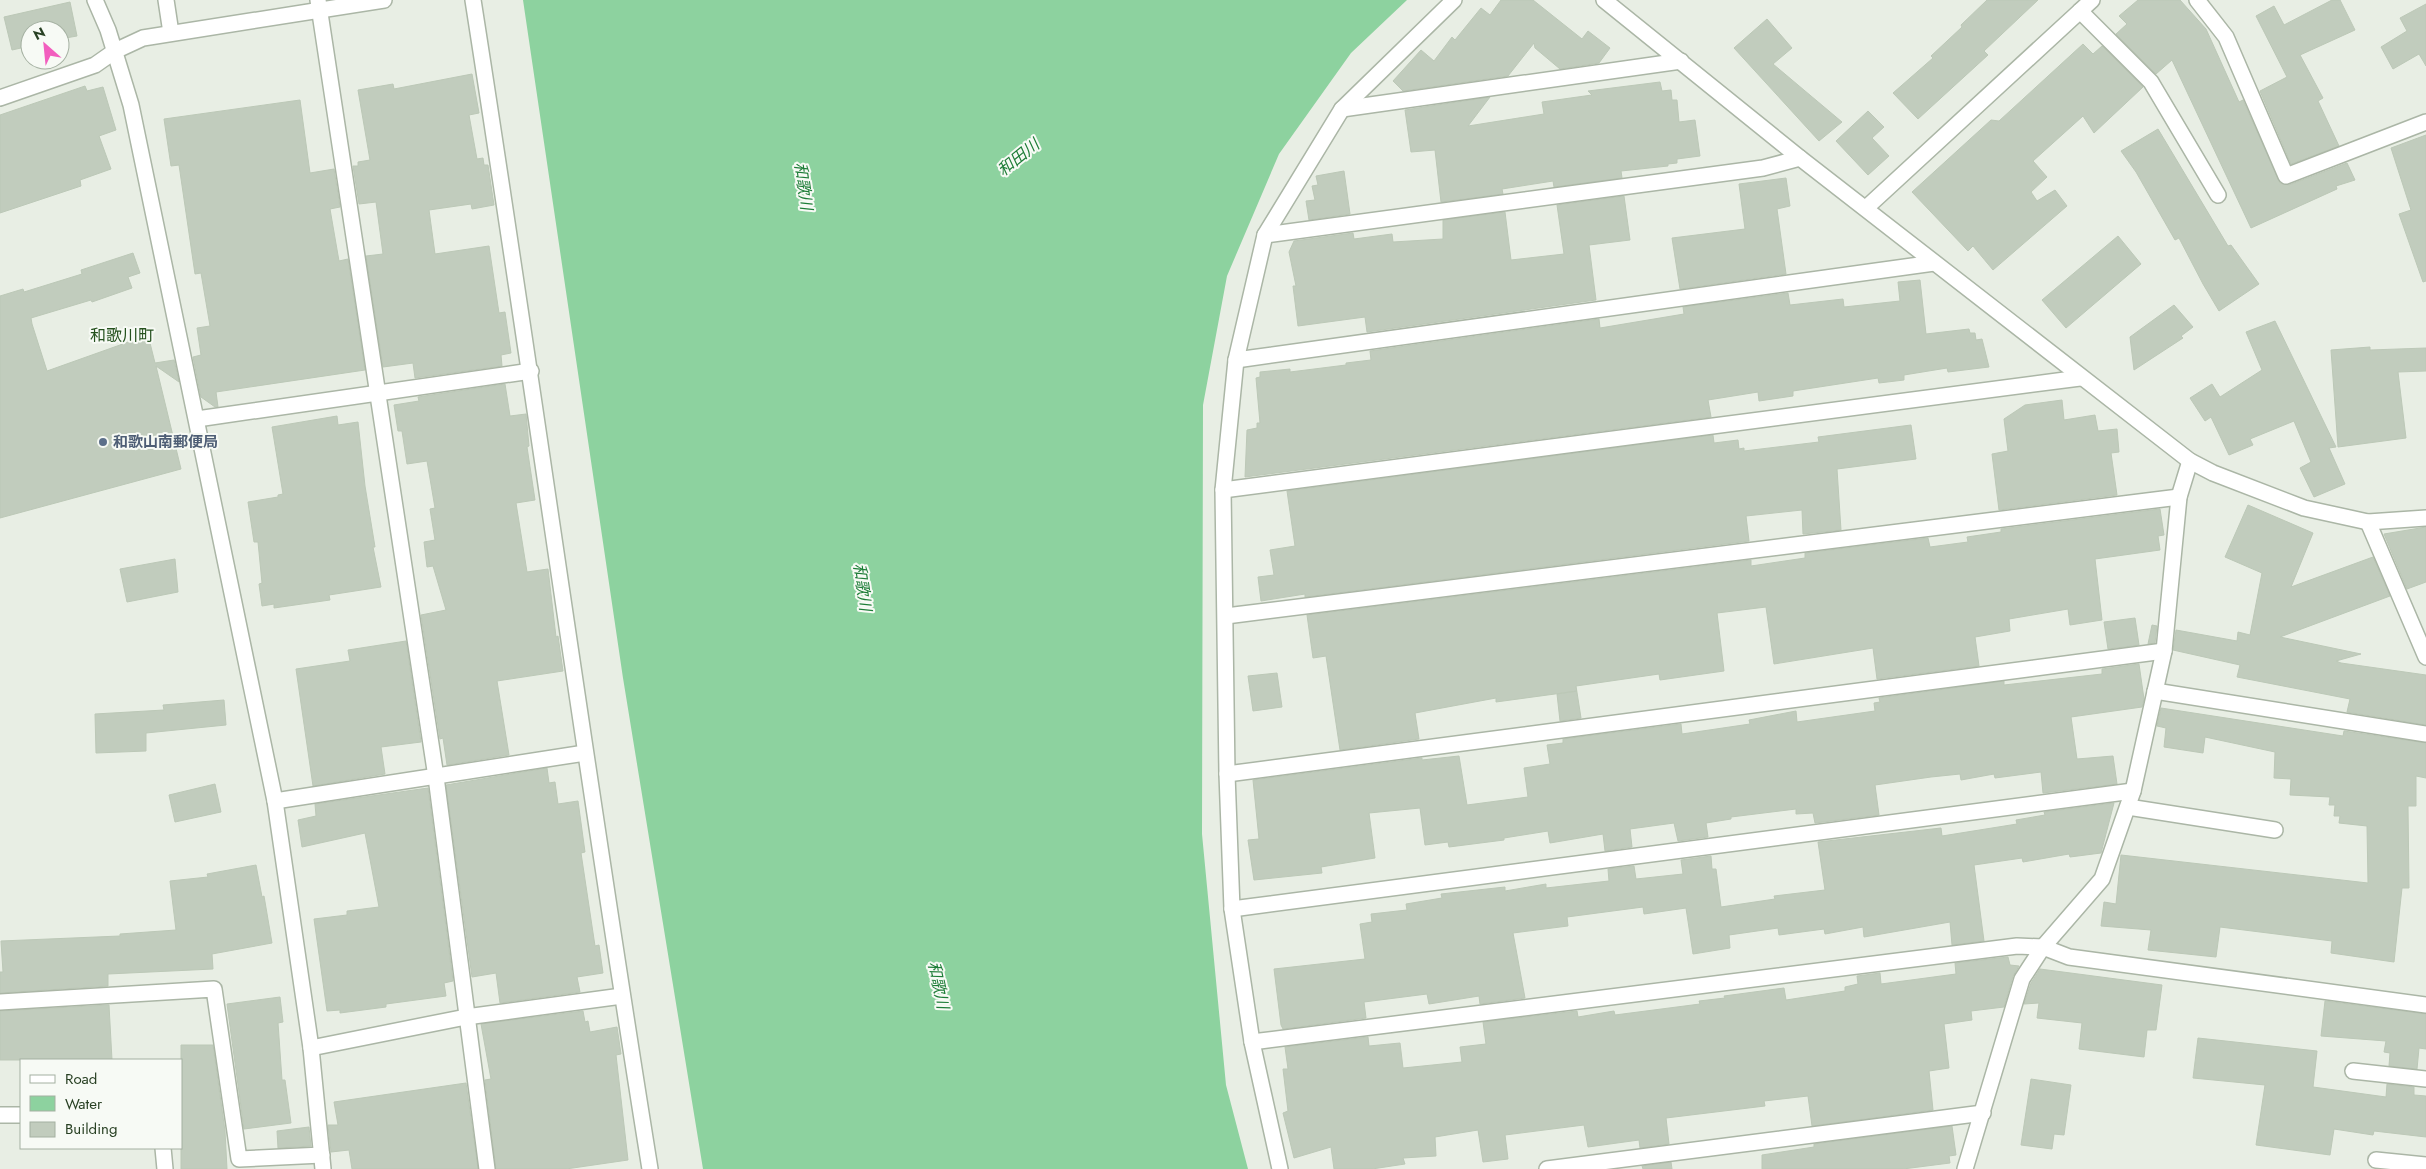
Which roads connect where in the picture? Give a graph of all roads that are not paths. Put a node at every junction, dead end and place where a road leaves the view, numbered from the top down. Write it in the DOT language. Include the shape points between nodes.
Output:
graph roads {
  1 [pos="95,0"];
  2 [pos="166,0"];
  3 [pos="384,0"];
  4 [pos="473,0"];
  5 [pos="1454,0"];
  6 [pos="1604,0"];
  7 [pos="2092,0"];
  8 [pos="2196,0"];
  9 [pos="319,5"];
  10 [pos="2080,11"];
  11 [pos="171,33"];
  12 [pos="115,51"];
  13 [pos="1681,61"];
  14 [pos="0,98"];
  15 [pos="1342,109"];
  16 [pos="2426,122"];
  17 [pos="1800,158"];
  18 [pos="2218,195"];
  19 [pos="1866,208"];
  20 [pos="1265,235"];
  21 [pos="1934,263"];
  22 [pos="1236,360"];
  23 [pos="531,371"];
  24 [pos="2080,378"];
  25 [pos="377,392"];
  26 [pos="197,419"];
  27 [pos="2190,461"];
  28 [pos="1223,490"];
  29 [pos="2180,497"];
  30 [pos="2426,518"];
  31 [pos="2368,522"];
  32 [pos="1226,616"];
  33 [pos="2164,651"];
  34 [pos="2426,656"];
  35 [pos="2155,691"];
  36 [pos="2426,734"];
  37 [pos="585,753"];
  38 [pos="1227,774"];
  39 [pos="436,778"];
  40 [pos="2133,791"];
  41 [pos="275,801"];
  42 [pos="2128,807"];
  43 [pos="2274,830"];
  44 [pos="1232,909"];
  45 [pos="2043,947"];
  46 [pos="622,996"];
  47 [pos="0,1002"];
  48 [pos="2426,1005"];
  49 [pos="466,1017"];
  50 [pos="1252,1042"];
  51 [pos="311,1048"];
  52 [pos="2353,1071"];
  53 [pos="2426,1080"];
  54 [pos="1983,1113"];
  55 [pos="0,1115"];
  56 [pos="20,1115"];
  57 [pos="163,1149"];
  58 [pos="2376,1160"];
  59 [pos="322,1162"];
  60 [pos="2426,1165"];
  61 [pos="165,1169"];
  62 [pos="488,1169"];
  63 [pos="650,1169"];
  64 [pos="1280,1169"];
  65 [pos="1547,1169"];
  66 [pos="1965,1169"];
  1 -- 12 [label="street"];
  2 -- 11 [label="street"];
  3 -- 9 [label="street"];
  4 -- 23 [label="street"];
  5 -- 15 [label="street"];
  6 -- 13 [label="street"];
  7 -- 10 [label="street"];
  8 -- 16 [label="street" via="2226,37 2286,176"];
  9 -- 11 [label="street"];
  9 -- 25 [label="street"];
  10 -- 18 [label="street" via="2151,82"];
  10 -- 19 [label="street"];
  11 -- 12 [label="street" via="143,38"];
  12 -- 14 [label="street" via="95,65"];
  12 -- 26 [label="street" via="131,105"];
  13 -- 15 [label="street"];
  13 -- 17 [label="street"];
  15 -- 20 [label="street"];
  17 -- 19 [label="street"];
  17 -- 20 [label="street" via="1763,168"];
  19 -- 21 [label="street"];
  20 -- 22 [label="street"];
  21 -- 22 [label="street"];
  21 -- 24 [label="street"];
  22 -- 28 [label="street"];
  23 -- 25 [label="street"];
  23 -- 37 [label="street"];
  24 -- 27 [label="street"];
  24 -- 28 [label="street"];
  25 -- 26 [label="street"];
  25 -- 39 [label="street"];
  26 -- 41 [label="street"];
  27 -- 29 [label="street"];
  27 -- 31 [label="street" via="2304,508"];
  28 -- 32 [label="street"];
  29 -- 32 [label="street"];
  29 -- 33 [label="street"];
  30 -- 31 [label="street"];
  31 -- 34 [label="street"];
  32 -- 38 [label="street"];
  33 -- 35 [label="street"];
  33 -- 38 [label="street"];
  35 -- 36 [label="street"];
  35 -- 40 [label="street"];
  37 -- 39 [label="street"];
  37 -- 46 [label="street"];
  38 -- 44 [label="street"];
  39 -- 41 [label="street"];
  39 -- 49 [label="street"];
  40 -- 42 [label="street"];
  40 -- 44 [label="street"];
  41 -- 51 [label="street"];
  42 -- 43 [label="street"];
  42 -- 45 [label="street" via="2102,879"];
  44 -- 50 [label="street"];
  45 -- 48 [label="street" via="2069,956"];
  45 -- 50 [label="street" via="2017,946"];
  45 -- 54 [label="street" via="2022,979"];
  46 -- 49 [label="street"];
  46 -- 63 [label="street"];
  47 -- 59 [label="street" via="214,989 239,1159"];
  49 -- 51 [label="street"];
  49 -- 62 [label="street"];
  50 -- 64 [label="street"];
  51 -- 59 [label="street"];
  52 -- 53 [label="street"];
  54 -- 65 [label="street"];
  54 -- 66 [label="street"];
  55 -- 56 [label="street"];
  57 -- 61 [label="street"];
  58 -- 60 [label="street"];
}
